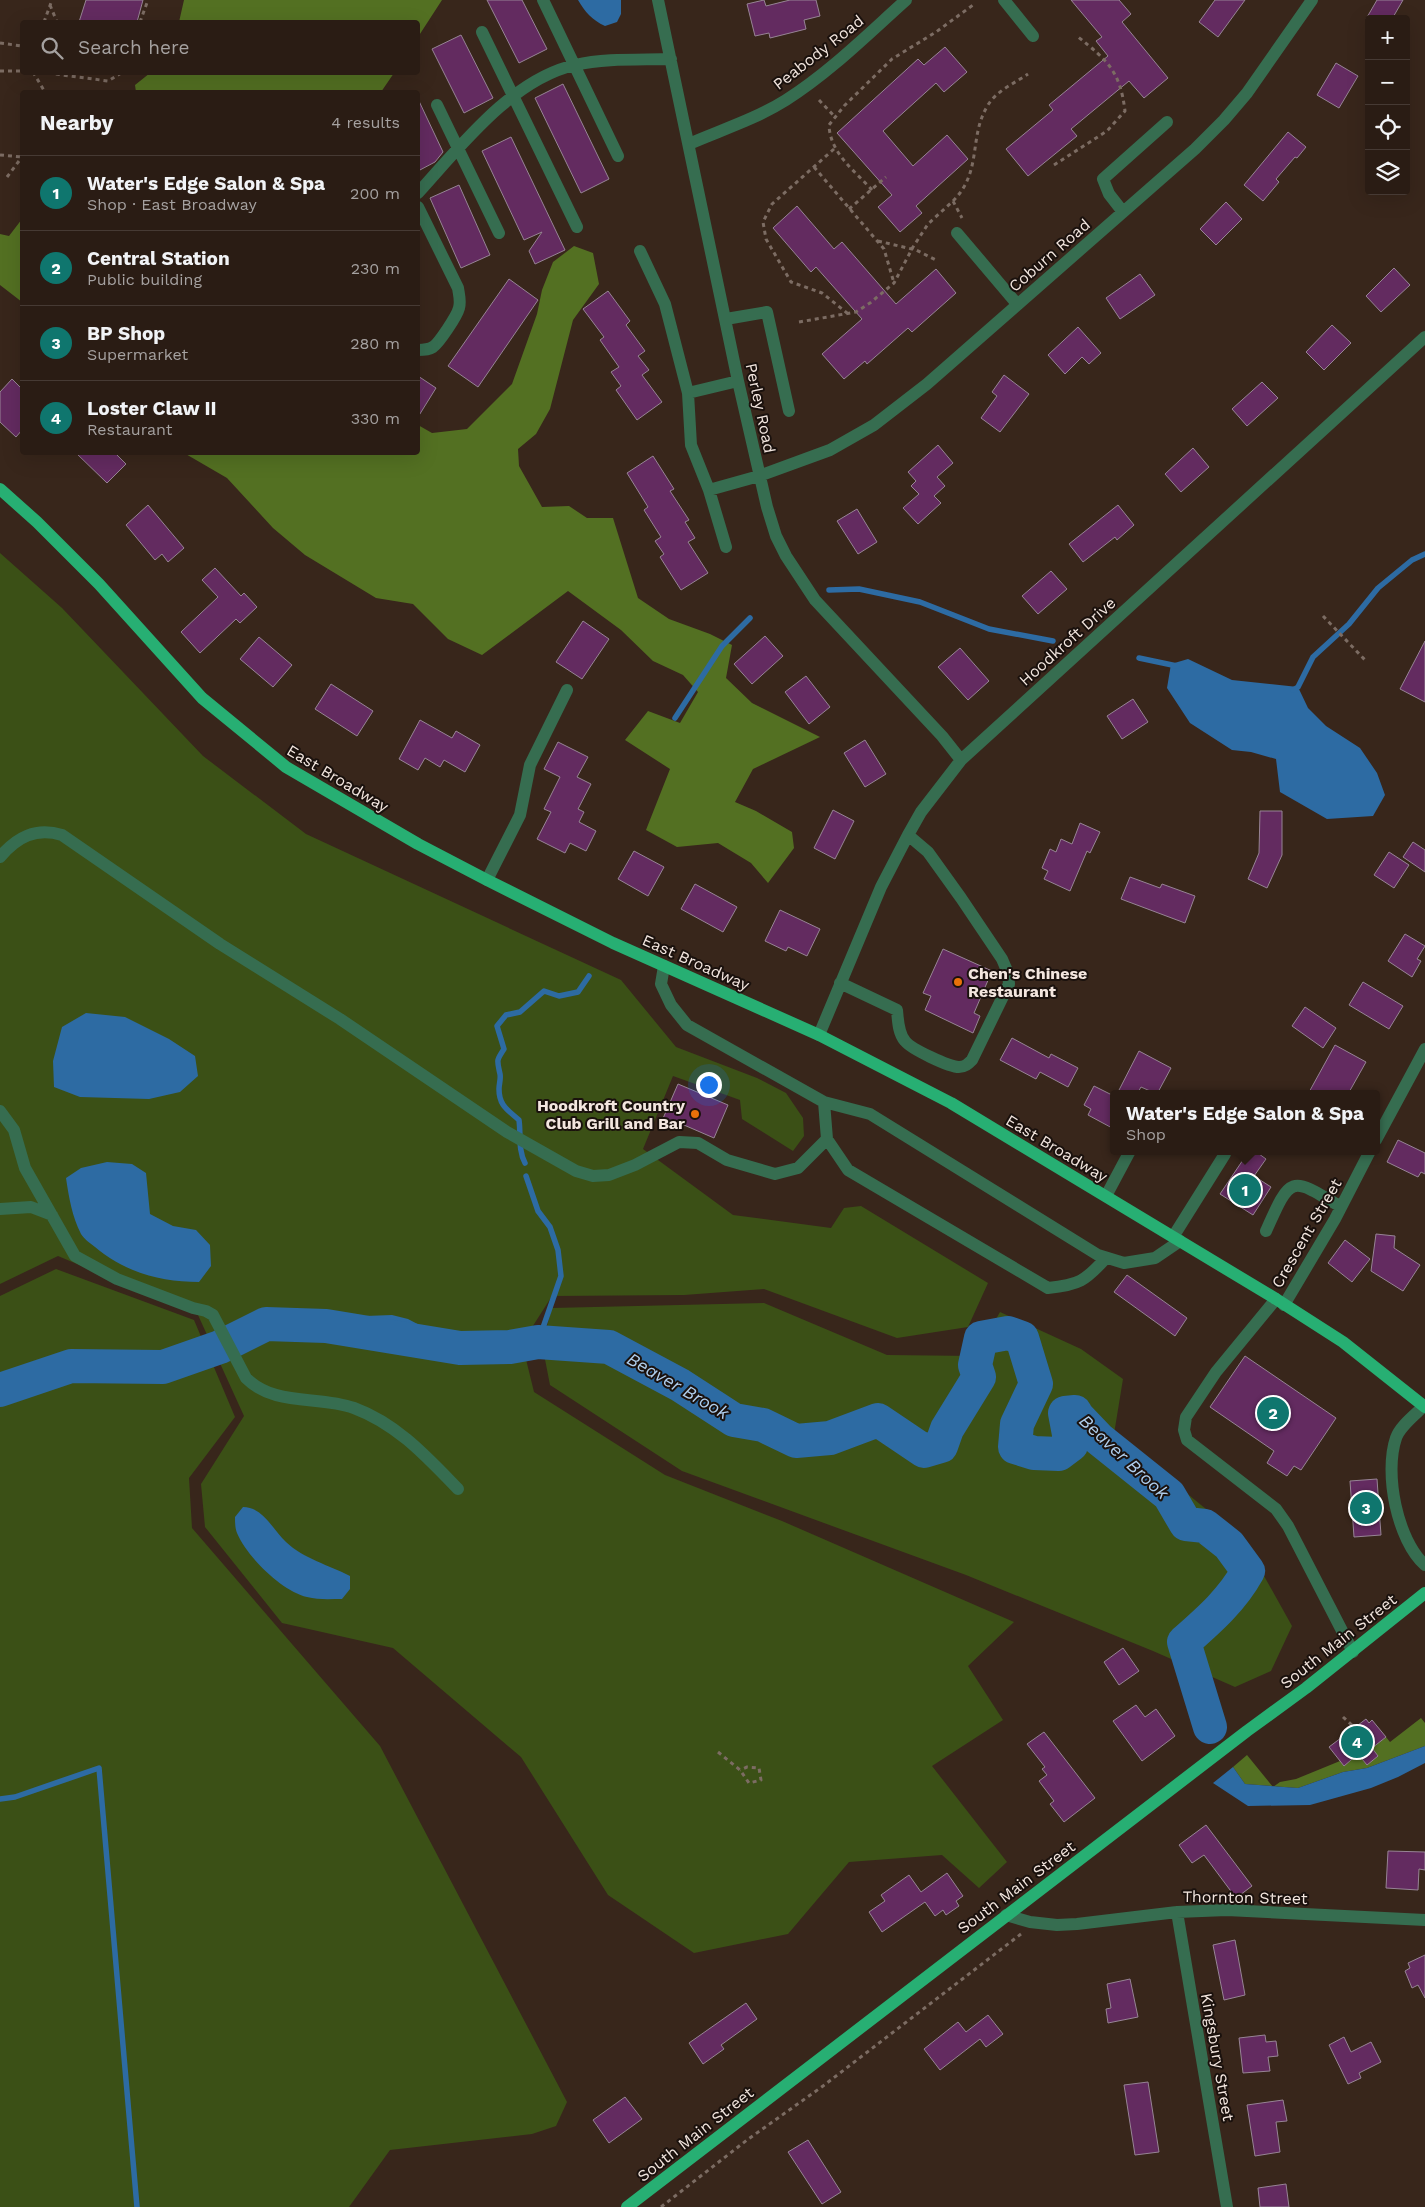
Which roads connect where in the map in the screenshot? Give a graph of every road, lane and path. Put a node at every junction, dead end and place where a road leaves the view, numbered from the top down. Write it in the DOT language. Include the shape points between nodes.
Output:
graph roads {
  1 [pos="52,0"];
  2 [pos="148,0"];
  3 [pos="543,0"];
  4 [pos="658,0"];
  5 [pos="906,0"];
  6 [pos="1004,0"];
  7 [pos="1312,0"];
  8 [pos="50,5"];
  9 [pos="973,5"];
  10 [pos="45,20"];
  11 [pos="56,20"];
  12 [pos="141,20"];
  13 [pos="482,32"];
  14 [pos="1033,36"];
  15 [pos="1077,36"];
  16 [pos="0,42"];
  17 [pos="20,46"];
  18 [pos="671,59"];
  19 [pos="574,65"];
  20 [pos="0,71"];
  21 [pos="20,71"];
  22 [pos="1028,74"];
  23 [pos="35,75"];
  24 [pos="59,75"];
  25 [pos="118,75"];
  26 [pos="45,90"];
  27 [pos="513,97"];
  28 [pos="819,100"];
  29 [pos="438,105"];
  30 [pos="835,117"];
  31 [pos="1167,122"];
  32 [pos="689,144"];
  33 [pos="459,148"];
  34 [pos="834,149"];
  35 [pos="0,154"];
  36 [pos="618,156"];
  37 [pos="20,157"];
  38 [pos="20,160"];
  39 [pos="1054,165"];
  40 [pos="814,167"];
  41 [pos="886,176"];
  42 [pos="7,177"];
  43 [pos="872,190"];
  44 [pos="420,191"];
  45 [pos="953,201"];
  46 [pos="850,209"];
  47 [pos="420,211"];
  48 [pos="1124,212"];
  49 [pos="577,227"];
  50 [pos="499,233"];
  51 [pos="957,233"];
  52 [pos="878,241"];
  53 [pos="912,249"];
  54 [pos="640,251"];
  55 [pos="936,260"];
  56 [pos="894,283"];
  57 [pos="1017,304"];
  58 [pos="847,313"];
  59 [pos="726,320"];
  60 [pos="799,322"];
  61 [pos="1425,337"];
  62 [pos="420,350"];
  63 [pos="738,381"];
  64 [pos="688,393"];
  65 [pos="789,411"];
  66 [pos="759,476"];
  67 [pos="0,489"];
  68 [pos="709,490"];
  69 [pos="726,547"];
  70 [pos="1323,616"];
  71 [pos="1366,661"];
  72 [pos="567,690"];
  73 [pos="961,760"];
  74 [pos="908,835"];
  75 [pos="0,857"];
  76 [pos="487,880"];
  77 [pos="664,966"];
  78 [pos="840,983"];
  79 [pos="819,1035"];
  80 [pos="1425,1049"];
  81 [pos="824,1102"];
  82 [pos="0,1111"];
  83 [pos="1380,1133"];
  84 [pos="826,1139"];
  85 [pos="1128,1155"];
  86 [pos="1224,1155"];
  87 [pos="1368,1155"];
  88 [pos="1106,1196"];
  89 [pos="1341,1207"];
  90 [pos="0,1209"];
  91 [pos="52,1215"];
  92 [pos="1266,1231"];
  93 [pos="1177,1239"];
  94 [pos="1106,1258"];
  95 [pos="1280,1302"];
  96 [pos="1424,1406"];
  97 [pos="458,1488"];
  98 [pos="1425,1565"];
  99 [pos="1425,1593"];
  100 [pos="1353,1652"];
  101 [pos="1344,1717"];
  102 [pos="1354,1726"];
  103 [pos="718,1752"];
  104 [pos="740,1770"];
  105 [pos="1177,1912"];
  106 [pos="1006,1915"];
  107 [pos="1425,1920"];
  108 [pos="1030,1922"];
  109 [pos="627,2207"];
  110 [pos="661,2207"];
  111 [pos="1227,2207"];
  1 -- 8 [label="path"];
  2 -- 12 [label="path"];
  3 -- 19 [label="street"];
  4 -- 18 [label="street, Perley Road"];
  5 -- 32 [label="street, Peabody Road" via="828,68 785,100"];
  6 -- 14 [label="street"];
  7 -- 48 [label="street, Coburn Road" via="1247,94 1224,120"];
  8 -- 10 [label="path"];
  8 -- 11 [label="path"];
  9 -- 30 [label="path" via="892,59"];
  13 -- 27 [label="street"];
  15 -- 39 [label="path" via="1099,54 1118,78 1125,111 1107,131"];
  16 -- 17 [label="path"];
  18 -- 19 [label="street"];
  18 -- 32 [label="street, Perley Road"];
  19 -- 27 [label="street" via="539,78"];
  19 -- 36 [label="street"];
  20 -- 21 [label="path"];
  22 -- 45 [label="path" via="988,104 978,130 968,182"];
  23 -- 26 [label="path"];
  24 -- 25 [label="path" via="98,81 108,81"];
  27 -- 33 [label="street"];
  27 -- 49 [label="street"];
  28 -- 30 [label="path"];
  29 -- 33 [label="street"];
  30 -- 34 [label="path" via="829,125"];
  31 -- 48 [label="street" via="1104,179 1109,194"];
  32 -- 59 [label="street, Perley Road"];
  33 -- 44 [label="street"];
  33 -- 50 [label="street"];
  34 -- 40 [label="path"];
  34 -- 43 [label="path"];
  35 -- 37 [label="path"];
  38 -- 42 [label="path"];
  40 -- 46 [label="path"];
  40 -- 58 [label="path" via="772,204 763,222 763,231 791,282 822,293"];
  41 -- 43 [label="path"];
  43 -- 46 [label="path"];
  45 -- 51 [label="path" via="963,221"];
  45 -- 53 [label="path" via="928,224"];
  46 -- 52 [label="path"];
  47 -- 62 [label="street" via="460,298 456,315 434,346"];
  48 -- 57 [label="street, Coburn Road"];
  51 -- 57 [label="street"];
  52 -- 53 [label="path"];
  52 -- 56 [label="path" via="884,249"];
  53 -- 55 [label="path"];
  53 -- 56 [label="path"];
  54 -- 64 [label="street" via="665,304"];
  56 -- 58 [label="path" via="863,309"];
  57 -- 66 [label="street, Coburn Road" via="874,425 830,450"];
  58 -- 60 [label="path"];
  59 -- 63 [label="street, Perley Road"];
  59 -- 65 [label="street" via="767,312"];
  61 -- 73 [label="street, Hoodkroft Drive"];
  63 -- 64 [label="street"];
  63 -- 66 [label="street, Perley Road"];
  64 -- 68 [label="street" via="691,445"];
  66 -- 68 [label="street, Coburn Road"];
  66 -- 73 [label="street, Perley Road" via="776,536 809,592"];
  67 -- 76 [label="main road, East Broadway" via="99,584 218,713 286,767"];
  68 -- 69 [label="street"];
  70 -- 71 [label="path"];
  72 -- 76 [label="street" via="530,765 520,815"];
  73 -- 74 [label="street, Hoodkroft Drive" via="921,812"];
  74 -- 78 [label="street, Hoodkroft Drive"];
  74 -- 78 [label="street" via="928,852 1002,959 1009,984 972,1060 965,1066 956,1067 906,1042 901,1034 897,1010"];
  75 -- 84 [label="street" via="12,844 31,833 50,831 62,835 220,944 340,1019 506,1132 576,1172 609,1175 679,1142 698,1143 727,1160 775,1174 798,1168"];
  76 -- 77 [label="main road, East Broadway"];
  77 -- 79 [label="main road, East Broadway"];
  77 -- 81 [label="street" via="661,984 671,1005 687,1025"];
  78 -- 79 [label="street, Hoodkroft Drive"];
  79 -- 88 [label="main road, East Broadway" via="951,1104"];
  80 -- 83 [label="street"];
  81 -- 84 [label="street"];
  81 -- 94 [label="street" via="870,1114"];
  82 -- 91 [label="street" via="14,1130 25,1168"];
  84 -- 94 [label="street" via="848,1170 1048,1288 1072,1285 1090,1276"];
  85 -- 88 [label="street"];
  86 -- 93 [label="street"];
  87 -- 89 [label="street, Crescent Street"];
  88 -- 93 [label="main road, East Broadway"];
  89 -- 92 [label="street" via="1305,1186 1296,1185 1280,1198"];
  89 -- 95 [label="street, Crescent Street"];
  90 -- 91 [label="street" via="31,1207"];
  91 -- 97 [label="street" via="75,1256 117,1280 213,1315 237,1363 253,1386 274,1396 351,1407 381,1419 418,1447"];
  93 -- 94 [label="street" via="1155,1258 1124,1263"];
  93 -- 95 [label="main road, East Broadway"];
  95 -- 96 [label="main road, East Broadway" via="1343,1342"];
  95 -- 100 [label="street, Crescent Street" via="1216,1372 1186,1417 1184,1430 1187,1440 1276,1509 1288,1526"];
  96 -- 98 [label="street" via="1397,1436 1390,1463 1395,1503 1404,1531"];
  99 -- 100 [label="main road, South Main Street"];
  100 -- 106 [label="main road, South Main Street"];
  101 -- 102 [label="path"];
  103 -- 104 [label="path"];
  104 -- 104 [label="path" via="749,1783 761,1780 759,1768"];
  105 -- 107 [label="street, Thornton Street" via="1227,1910"];
  105 -- 108 [label="street, Thornton Street" via="1077,1924"];
  105 -- 111 [label="street, Kingsbury Street"];
  106 -- 108 [label="street, Thornton Street"];
  106 -- 109 [label="main road, South Main Street"];
  108 -- 110 [label="path" via="1017,1938"];
}
